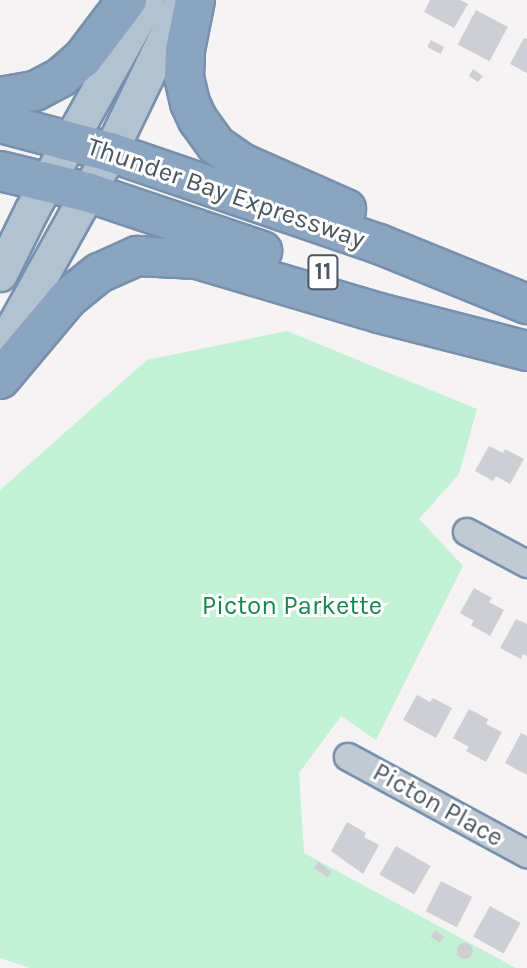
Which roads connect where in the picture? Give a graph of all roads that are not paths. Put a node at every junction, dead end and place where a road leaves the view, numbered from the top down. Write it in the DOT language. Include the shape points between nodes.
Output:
graph roads {
  1 [pos="127,0"];
  2 [pos="148,0"];
  3 [pos="183,0"];
  4 [pos="195,0"];
  5 [pos="0,97"];
  6 [pos="0,123"];
  7 [pos="71,141"];
  8 [pos="110,152"];
  9 [pos="0,171"];
  10 [pos="48,182"];
  11 [pos="87,192"];
  12 [pos="0,274"];
  13 [pos="527,298"];
  14 [pos="527,304"];
  15 [pos="0,350"];
  16 [pos="527,352"];
  17 [pos="0,379"];
  18 [pos="467,532"];
  19 [pos="527,564"];
  20 [pos="348,757"];
  21 [pos="527,854"];
  1 -- 5 [label="highway" via="83,58 61,77 35,91"];
  2 -- 7 [label="main road"];
  3 -- 8 [label="main road"];
  4 -- 13 [label="highway" via="184,77 194,112 216,145 242,163 402,233"];
  6 -- 7 [label="highway, Thunder Bay Expressway / 11"];
  7 -- 8 [label="highway, Thunder Bay Expressway / 11"];
  7 -- 10 [label="main road"];
  8 -- 11 [label="main road"];
  8 -- 14 [label="highway, Thunder Bay Expressway / 11" via="379,244"];
  9 -- 10 [label="highway, Thunder Bay Expressway / 11"];
  10 -- 11 [label="highway, Thunder Bay Expressway / 11"];
  10 -- 12 [label="main road"];
  11 -- 15 [label="main road"];
  11 -- 16 [label="highway, Thunder Bay Expressway / 11" via="430,311"];
  16 -- 17 [label="highway" via="197,259 137,256 99,273 68,298"];
  18 -- 19 [label="street"];
  20 -- 21 [label="street, Picton Place"];
}
